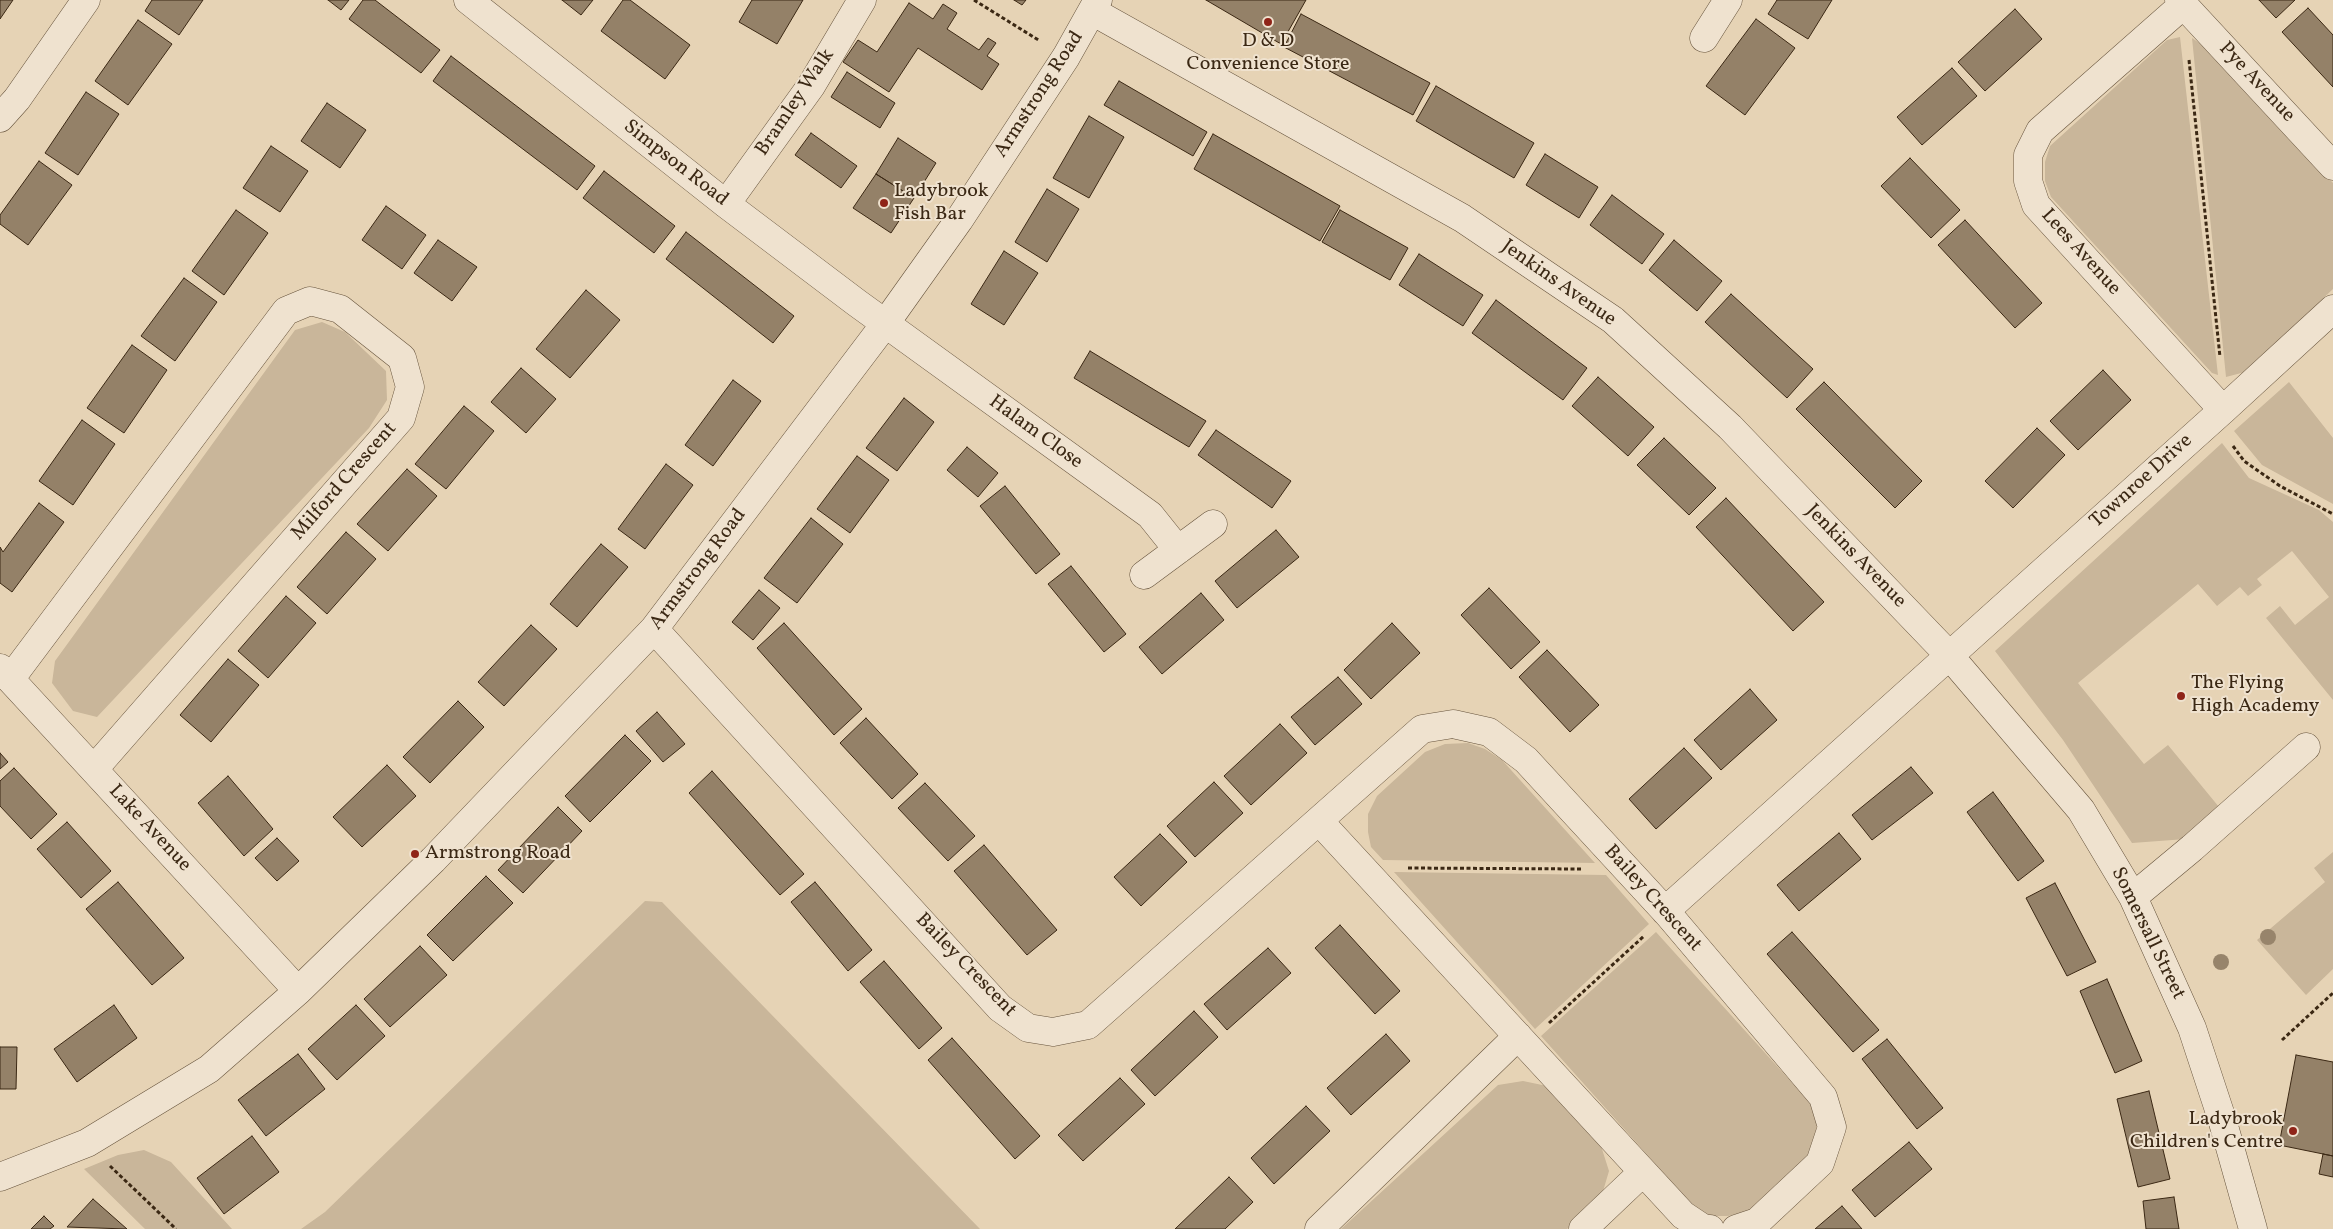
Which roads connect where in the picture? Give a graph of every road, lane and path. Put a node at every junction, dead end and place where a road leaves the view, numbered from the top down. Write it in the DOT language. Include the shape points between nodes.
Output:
graph roads {
  1 [pos="86,0"];
  2 [pos="468,0"];
  3 [pos="862,0"];
  4 [pos="974,0"];
  5 [pos="1728,0"];
  6 [pos="2181,2"];
  7 [pos="1095,6"];
  8 [pos="1704,38"];
  9 [pos="1066,57"];
  10 [pos="0,118"];
  11 [pos="2333,166"];
  12 [pos="726,204"];
  13 [pos="2333,309"];
  14 [pos="885,324"];
  15 [pos="2218,414"];
  16 [pos="2333,514"];
  17 [pos="1213,524"];
  18 [pos="1178,550"];
  19 [pos="1144,574"];
  20 [pos="654,629"];
  21 [pos="1948,654"];
  22 [pos="6,673"];
  23 [pos="2306,747"];
  24 [pos="94,769"];
  25 [pos="1319,821"];
  26 [pos="1362,868"];
  27 [pos="1627,870"];
  28 [pos="2133,897"];
  29 [pos="1666,912"];
  30 [pos="298,991"];
  31 [pos="2333,993"];
  32 [pos="1522,1040"];
  33 [pos="2282,1040"];
  34 [pos="87,1144"];
  35 [pos="1643,1172"];
  36 [pos="0,1178"];
  37 [pos="176,1229"];
  38 [pos="1319,1229"];
  39 [pos="1583,1229"];
  40 [pos="1710,1229"];
  41 [pos="1736,1229"];
  42 [pos="2253,1229"];
  1 -- 10 [label="street" via="17,99"];
  2 -- 12 [label="street, Simpson Road"];
  3 -- 12 [label="street, Bramley Walk" via="811,86"];
  4 -- 9 [label="path"];
  5 -- 8 [label="street"];
  6 -- 11 [label="street, Pye Avenue"];
  6 -- 15 [label="path" via="2221,363"];
  6 -- 15 [label="street, Lees Avenue" via="2040,131 2028,155 2028,181 2036,205"];
  7 -- 9 [label="street, Armstrong Road"];
  7 -- 21 [label="street, Jenkins Avenue" via="1462,218 1613,320 1730,427"];
  9 -- 14 [label="street, Armstrong Road" via="959,220"];
  12 -- 14 [label="street, Simpson Road"];
  13 -- 15 [label="street, Townroe Drive"];
  14 -- 18 [label="street, Halam Close" via="1150,515"];
  14 -- 20 [label="street, Armstrong Road"];
  15 -- 16 [label="path" via="2244,461 2280,486"];
  15 -- 21 [label="street, Townroe Drive"];
  17 -- 18 [label="street"];
  18 -- 19 [label="street"];
  20 -- 25 [label="street, Bailey Crescent" via="1000,1008 1028,1028 1053,1032 1088,1025"];
  20 -- 30 [label="street, Armstrong Road" via="433,860"];
  21 -- 28 [label="street, Somersall Street" via="2081,810"];
  21 -- 29 [label="street, Townroe Drive"];
  22 -- 24 [label="street, Lake Avenue"];
  22 -- 24 [label="street, Milford Crescent" via="286,311 310,301 340,309 402,358 410,387 401,418"];
  23 -- 28 [label="street"];
  24 -- 30 [label="street, Lake Avenue"];
  25 -- 26 [label="street"];
  25 -- 27 [label="street, Bailey Crescent" via="1422,730 1453,724 1489,732 1526,760"];
  26 -- 27 [label="path"];
  26 -- 32 [label="street"];
  27 -- 29 [label="street, Bailey Crescent"];
  28 -- 42 [label="street, Somersall Street" via="2192,1028"];
  29 -- 32 [label="path"];
  29 -- 41 [label="street, Bailey Crescent" via="1823,1097 1832,1127 1820,1163 1757,1222"];
  30 -- 34 [label="street, Armstrong Road" via="209,1070"];
  31 -- 33 [label="path"];
  32 -- 35 [label="street"];
  32 -- 38 [label="street"];
  34 -- 36 [label="street, Armstrong Road"];
  34 -- 37 [label="path"];
  35 -- 39 [label="street"];
  35 -- 40 [label="street" via="1683,1215"];
}
